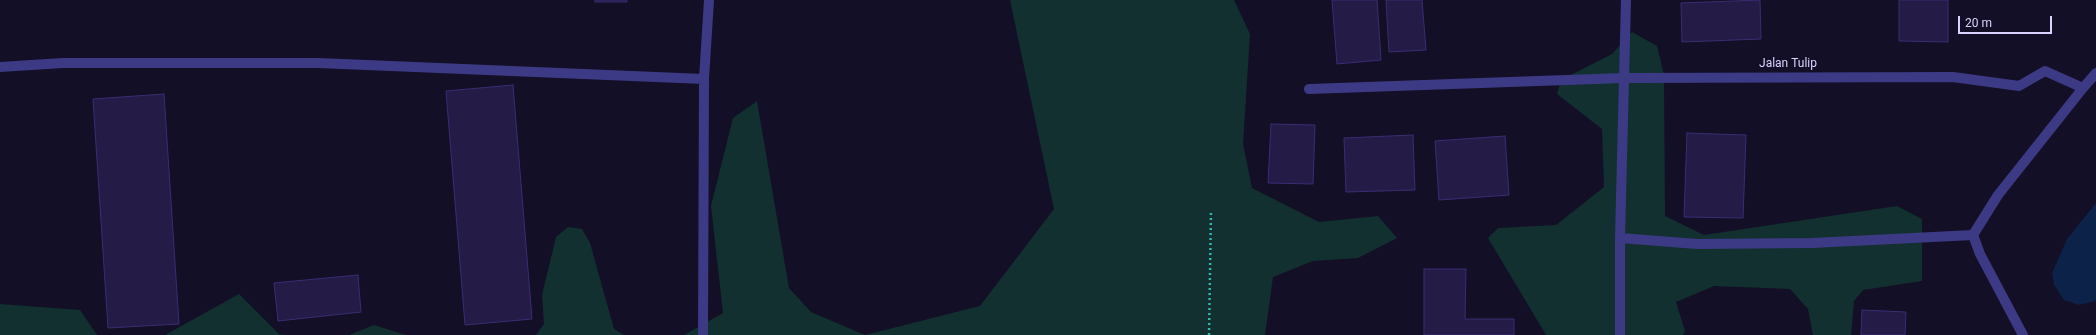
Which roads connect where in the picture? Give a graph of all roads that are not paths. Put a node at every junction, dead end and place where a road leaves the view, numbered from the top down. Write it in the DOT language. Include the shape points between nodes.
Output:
graph roads {
  1 [pos="708,0"];
  2 [pos="1626,0"];
  3 [pos="0,67"];
  4 [pos="2096,73"];
  5 [pos="1624,78"];
  6 [pos="704,79"];
  7 [pos="2084,88"];
  8 [pos="1309,89"];
  9 [pos="1973,235"];
  10 [pos="1620,238"];
  11 [pos="703,335"];
  12 [pos="1620,335"];
  13 [pos="2023,335"];
  1 -- 6 [label="street"];
  2 -- 5 [label="street"];
  3 -- 6 [label="street" via="63,63 318,63"];
  4 -- 7 [label="street"];
  5 -- 7 [label="street, Jalan Tulip" via="1953,77 2019,86 2045,71"];
  5 -- 8 [label="street, Jalan Tulip"];
  5 -- 10 [label="street"];
  6 -- 11 [label="street"];
  7 -- 9 [label="street" via="1998,195"];
  9 -- 10 [label="street" via="1804,244 1697,244"];
  9 -- 13 [label="street" via="1980,254"];
  10 -- 12 [label="street"];
}
